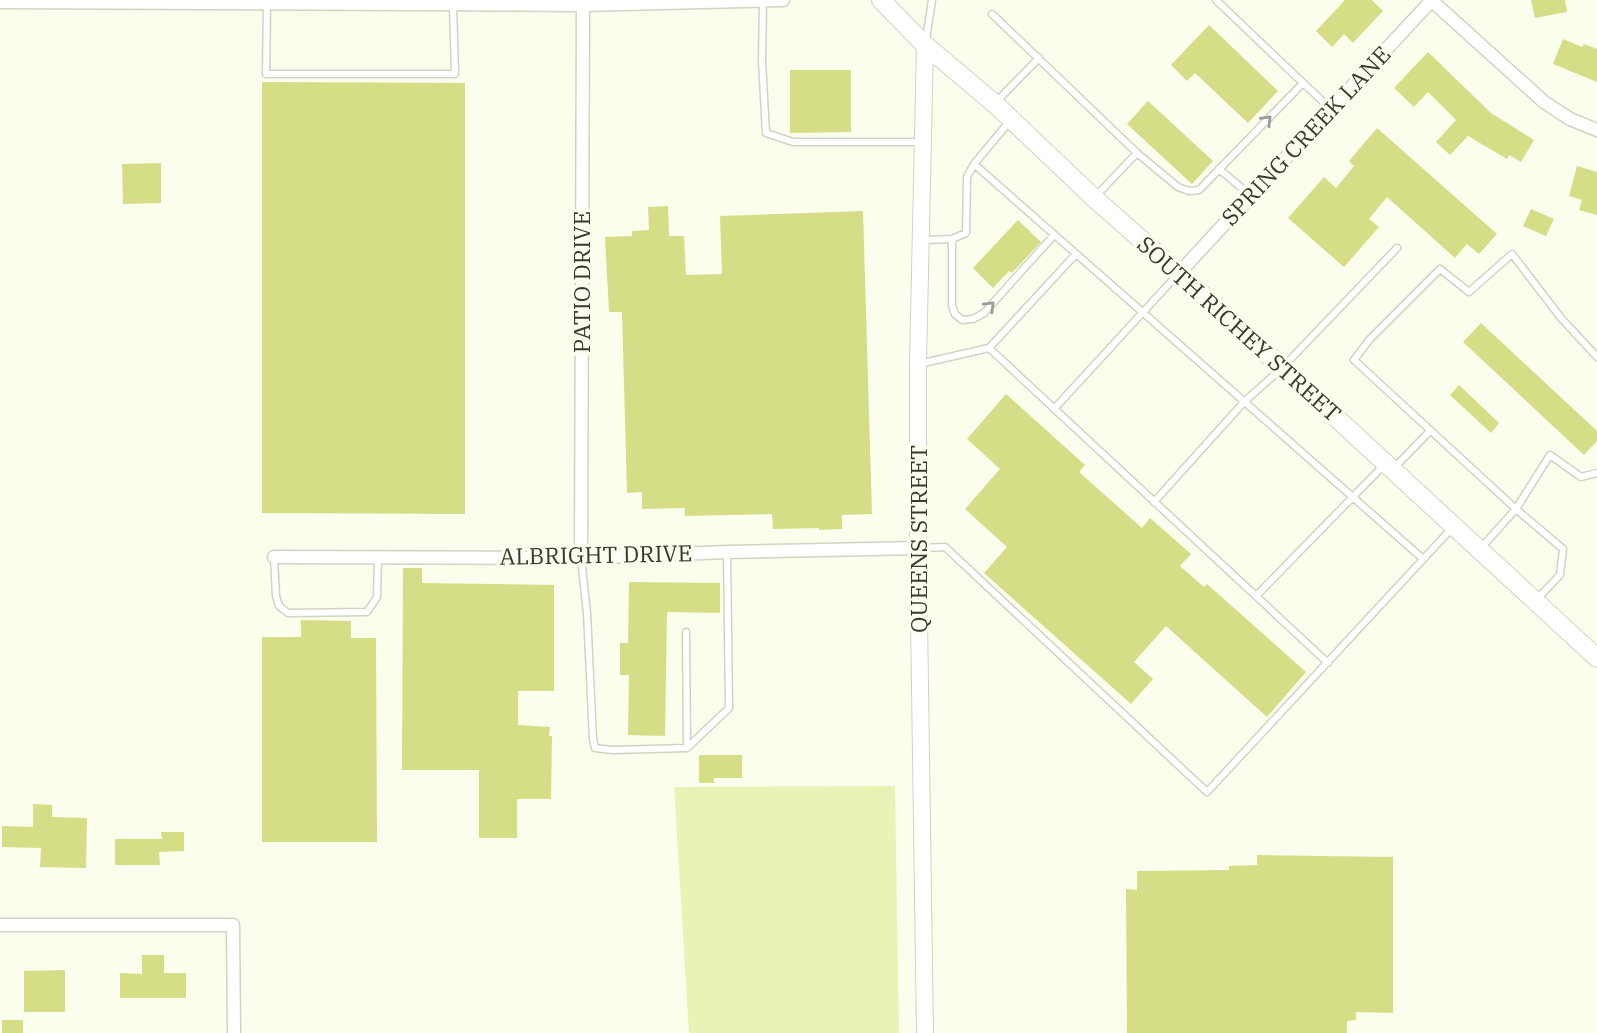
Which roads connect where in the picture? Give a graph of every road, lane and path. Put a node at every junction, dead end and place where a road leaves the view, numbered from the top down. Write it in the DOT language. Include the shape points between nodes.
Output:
graph roads {
  1 [pos="783,0"];
  2 [pos="881,0"];
  3 [pos="932,0"];
  4 [pos="1216,0"];
  5 [pos="1432,0"];
  6 [pos="38,1"];
  7 [pos="0,2"];
  8 [pos="607,2"];
  9 [pos="763,2"];
  10 [pos="561,3"];
  11 [pos="267,5"];
  12 [pos="453,5"];
  13 [pos="583,5"];
  14 [pos="992,14"];
  15 [pos="925,45"];
  16 [pos="1039,58"];
  17 [pos="1303,83"];
  18 [pos="995,104"];
  19 [pos="1331,109"];
  20 [pos="1012,120"];
  21 [pos="1597,131"];
  22 [pos="923,142"];
  23 [pos="1137,153"];
  24 [pos="974,164"];
  25 [pos="1219,169"];
  26 [pos="1250,195"];
  27 [pos="1094,198"];
  28 [pos="1055,235"];
  29 [pos="952,239"];
  30 [pos="920,240"];
  31 [pos="1397,248"];
  32 [pos="1076,254"];
  33 [pos="1179,273"];
  34 [pos="1143,313"];
  35 [pos="989,348"];
  36 [pos="1597,357"];
  37 [pos="918,364"];
  38 [pos="1282,368"];
  39 [pos="1244,402"];
  40 [pos="1054,409"];
  41 [pos="1430,431"];
  42 [pos="1389,467"];
  43 [pos="1597,474"];
  44 [pos="1352,497"];
  45 [pos="1154,502"];
  46 [pos="1516,509"];
  47 [pos="1453,527"];
  48 [pos="918,548"];
  49 [pos="1479,551"];
  50 [pos="727,552"];
  51 [pos="378,557"];
  52 [pos="274,558"];
  53 [pos="581,558"];
  54 [pos="1422,558"];
  55 [pos="1255,596"];
  56 [pos="1535,601"];
  57 [pos="686,632"];
  58 [pos="1597,657"];
  59 [pos="1328,663"];
  60 [pos="687,748"];
  61 [pos="0,925"];
  62 [pos="234,1033"];
  63 [pos="925,1033"];
  1 -- 9 [label="street"];
  2 -- 15 [label="main road, SOUTH RICHEY STREET"];
  3 -- 15 [label="lane"];
  4 -- 17 [label="lane"];
  5 -- 19 [label="street, SPRING CREEK LANE"];
  5 -- 21 [label="street" via="1544,102"];
  6 -- 7 [label="street"];
  6 -- 11 [label="street"];
  8 -- 9 [label="street"];
  8 -- 13 [label="street"];
  9 -- 22 [label="lane" via="766,133 793,142"];
  10 -- 12 [label="street"];
  10 -- 13 [label="street"];
  11 -- 12 [label="street"];
  11 -- 12 [label="lane" via="266,74 455,74"];
  13 -- 53 [label="street, PATIO DRIVE"];
  14 -- 16 [label="lane"];
  15 -- 18 [label="main road, SOUTH RICHEY STREET"];
  15 -- 22 [label="street, QUEENS STREET"];
  16 -- 18 [label="lane"];
  16 -- 23 [label="lane"];
  17 -- 19 [label="lane"];
  25 -- 17 [label="lane, one-way"];
  18 -- 20 [label="main road, SOUTH RICHEY STREET"];
  19 -- 26 [label="street, SPRING CREEK LANE"];
  20 -- 24 [label="lane"];
  20 -- 27 [label="main road, SOUTH RICHEY STREET"];
  22 -- 30 [label="street, QUEENS STREET"];
  23 -- 25 [label="lane" via="1189,191 1199,190"];
  23 -- 27 [label="lane"];
  24 -- 28 [label="lane"];
  24 -- 29 [label="lane" via="967,177 966,233"];
  25 -- 26 [label="lane"];
  26 -- 33 [label="street, SPRING CREEK LANE"];
  27 -- 33 [label="main road, SOUTH RICHEY STREET"];
  29 -- 28 [label="lane, one-way" via="952,306 962,320 984,313"];
  28 -- 32 [label="lane"];
  29 -- 30 [label="lane"];
  30 -- 37 [label="street, QUEENS STREET"];
  31 -- 38 [label="lane"];
  32 -- 34 [label="lane"];
  32 -- 35 [label="lane"];
  33 -- 34 [label="lane"];
  33 -- 38 [label="main road, SOUTH RICHEY STREET"];
  34 -- 39 [label="lane"];
  34 -- 40 [label="lane"];
  35 -- 37 [label="lane"];
  35 -- 40 [label="lane"];
  36 -- 41 [label="lane" via="1512,254 1469,292 1440,269 1354,360"];
  37 -- 48 [label="street, QUEENS STREET"];
  38 -- 39 [label="lane"];
  38 -- 42 [label="main road, SOUTH RICHEY STREET"];
  39 -- 44 [label="lane"];
  39 -- 45 [label="lane"];
  40 -- 45 [label="lane"];
  41 -- 42 [label="lane"];
  41 -- 46 [label="lane"];
  42 -- 44 [label="lane"];
  42 -- 47 [label="main road, SOUTH RICHEY STREET"];
  43 -- 46 [label="lane" via="1581,477 1550,456"];
  44 -- 54 [label="lane"];
  44 -- 55 [label="lane"];
  45 -- 55 [label="lane"];
  46 -- 49 [label="lane"];
  46 -- 56 [label="lane" via="1563,549 1560,575"];
  47 -- 49 [label="main road, SOUTH RICHEY STREET"];
  47 -- 54 [label="lane"];
  48 -- 50 [label="street, ALBRIGHT DRIVE"];
  48 -- 59 [label="lane" via="945,547 1208,792"];
  48 -- 63 [label="street, QUEENS STREET"];
  49 -- 56 [label="main road, SOUTH RICHEY STREET"];
  50 -- 53 [label="street, ALBRIGHT DRIVE"];
  50 -- 60 [label="lane" via="729,708"];
  51 -- 52 [label="street, ALBRIGHT DRIVE"];
  51 -- 52 [label="lane" via="377,597 367,612 288,613 276,596"];
  51 -- 53 [label="street, ALBRIGHT DRIVE"];
  53 -- 60 [label="lane" via="595,748"];
  54 -- 59 [label="lane"];
  55 -- 59 [label="lane"];
  56 -- 58 [label="main road, SOUTH RICHEY STREET"];
  57 -- 60 [label="lane"];
  61 -- 62 [label="street" via="233,925"];
}
